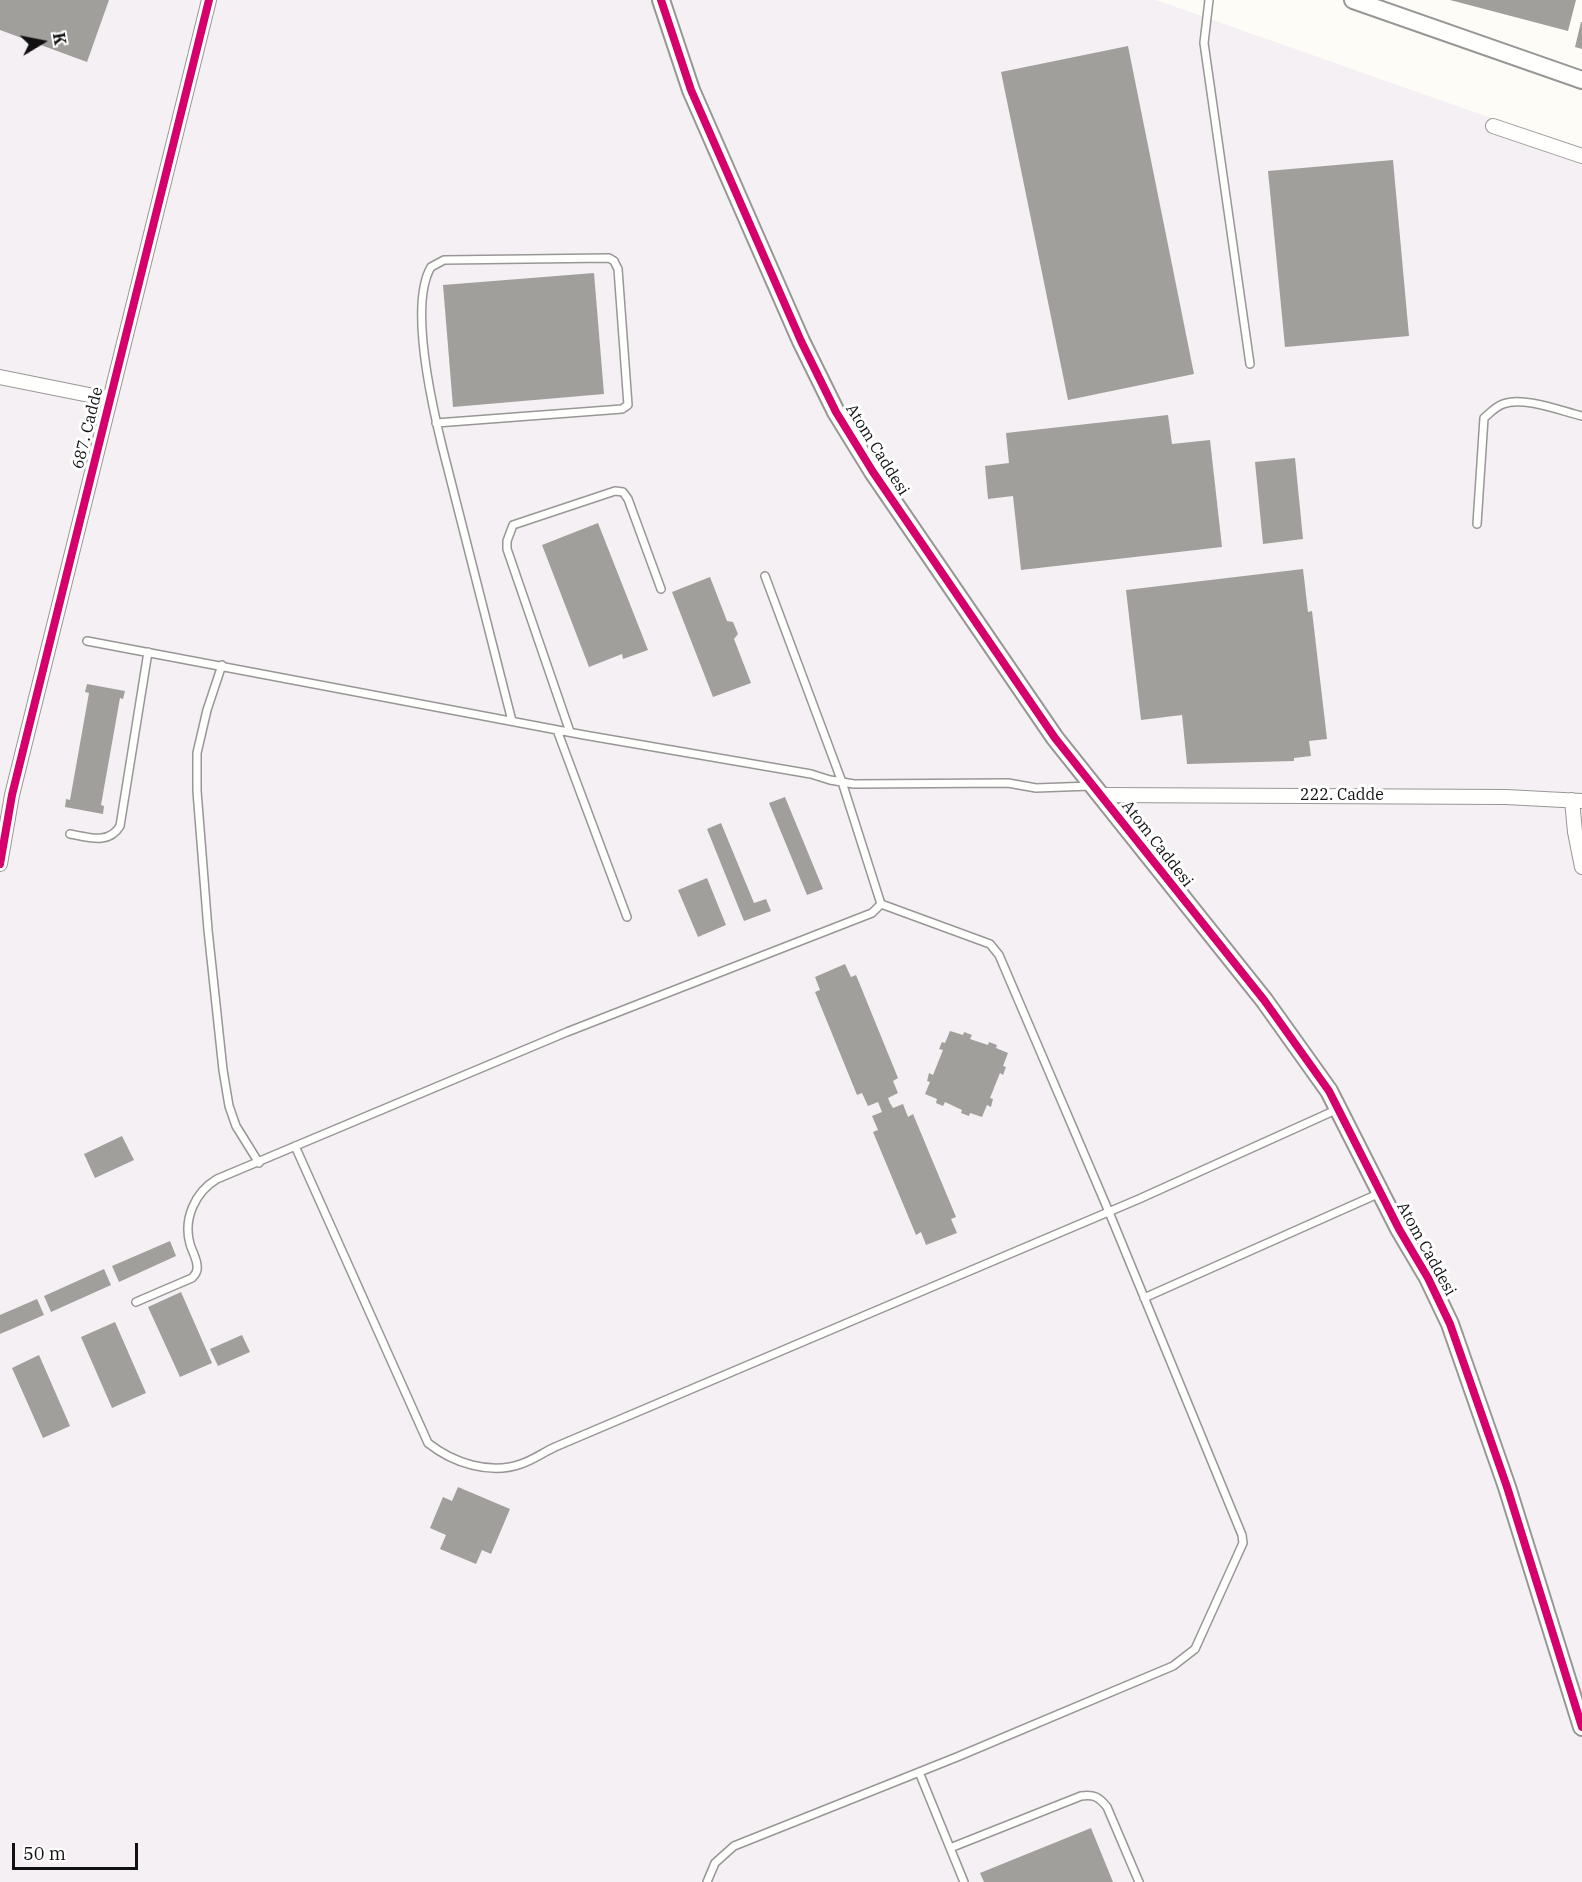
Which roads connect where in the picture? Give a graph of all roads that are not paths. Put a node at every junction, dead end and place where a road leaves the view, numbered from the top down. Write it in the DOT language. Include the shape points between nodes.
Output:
graph roads {
  1 [pos="209,0"];
  2 [pos="662,0"];
  3 [pos="1209,0"];
  4 [pos="1353,0"];
  5 [pos="1385,5"];
  6 [pos="1582,80"];
  7 [pos="1493,126"];
  8 [pos="1582,156"];
  9 [pos="1250,364"];
  10 [pos="0,377"];
  11 [pos="110,399"];
  12 [pos="1582,416"];
  13 [pos="436,423"];
  14 [pos="1477,524"];
  15 [pos="765,576"];
  16 [pos="661,589"];
  17 [pos="87,641"];
  18 [pos="148,652"];
  19 [pos="222,665"];
  20 [pos="512,721"];
  21 [pos="557,730"];
  22 [pos="570,732"];
  23 [pos="842,782"];
  24 [pos="1097,790"];
  25 [pos="6,793"];
  26 [pos="1577,801"];
  27 [pos="70,834"];
  28 [pos="0,864"];
  29 [pos="1582,867"];
  30 [pos="881,904"];
  31 [pos="627,917"];
  32 [pos="1338,1110"];
  33 [pos="295,1146"];
  34 [pos="258,1162"];
  35 [pos="1380,1193"];
  36 [pos="1109,1212"];
  37 [pos="1144,1298"];
  38 [pos="136,1302"];
  39 [pos="1582,1727"];
  40 [pos="919,1772"];
  41 [pos="950,1848"];
  42 [pos="707,1882"];
  43 [pos="964,1882"];
  44 [pos="1138,1882"];
  1 -- 11 [label="street, 687. Cadde"];
  2 -- 24 [label="street, Atom Caddesi" via="691,90 836,412 1049,728"];
  3 -- 9 [label="lane" via="1204,43"];
  4 -- 5 [label="street"];
  5 -- 6 [label="street"];
  7 -- 8 [label="street"];
  10 -- 11 [label="street"];
  11 -- 25 [label="street, 687. Cadde"];
  12 -- 14 [label="lane" via="1515,401 1503,403 1484,418"];
  13 -- 13 [label="lane" via="622,409 628,405 618,269 614,261 444,260 431,267 424,285 423,310 426,375"];
  13 -- 20 [label="lane"];
  15 -- 23 [label="lane"];
  16 -- 22 [label="lane" via="623,492 615,491 513,525 507,549"];
  17 -- 18 [label="lane"];
  18 -- 19 [label="lane"];
  18 -- 27 [label="lane" via="120,826 109,838"];
  19 -- 20 [label="lane"];
  19 -- 34 [label="lane" via="197,753 197,791 223,1070 236,1126"];
  20 -- 21 [label="lane"];
  21 -- 22 [label="lane"];
  21 -- 31 [label="lane"];
  22 -- 23 [label="lane"];
  23 -- 24 [label="lane" via="1008,783"];
  23 -- 30 [label="lane"];
  24 -- 26 [label="street, 222. Cadde" via="1506,796"];
  24 -- 32 [label="street, Atom Caddesi" via="1264,1000 1315,1070"];
  25 -- 28 [label="street, 687. Cadde"];
  26 -- 29 [label="street" via="1575,832"];
  30 -- 33 [label="lane" via="872,914 567,1032"];
  30 -- 36 [label="lane" via="995,949"];
  32 -- 35 [label="street, Atom Caddesi"];
  32 -- 36 [label="lane"];
  33 -- 34 [label="lane"];
  33 -- 36 [label="lane" via="428,1443 464,1464 494,1467 525,1463"];
  34 -- 38 [label="lane" via="217,1179 201,1191 187,1229 198,1266 196,1274"];
  35 -- 37 [label="lane"];
  35 -- 39 [label="street, Atom Caddesi" via="1450,1324 1508,1486"];
  36 -- 37 [label="lane"];
  37 -- 40 [label="lane" via="1242,1535 1242,1548 1204,1631 1195,1649 1173,1666"];
  40 -- 41 [label="lane"];
  40 -- 42 [label="lane" via="734,1846 715,1863"];
  41 -- 43 [label="lane"];
  41 -- 44 [label="lane" via="1091,1794 1101,1798 1107,1807"];
}
